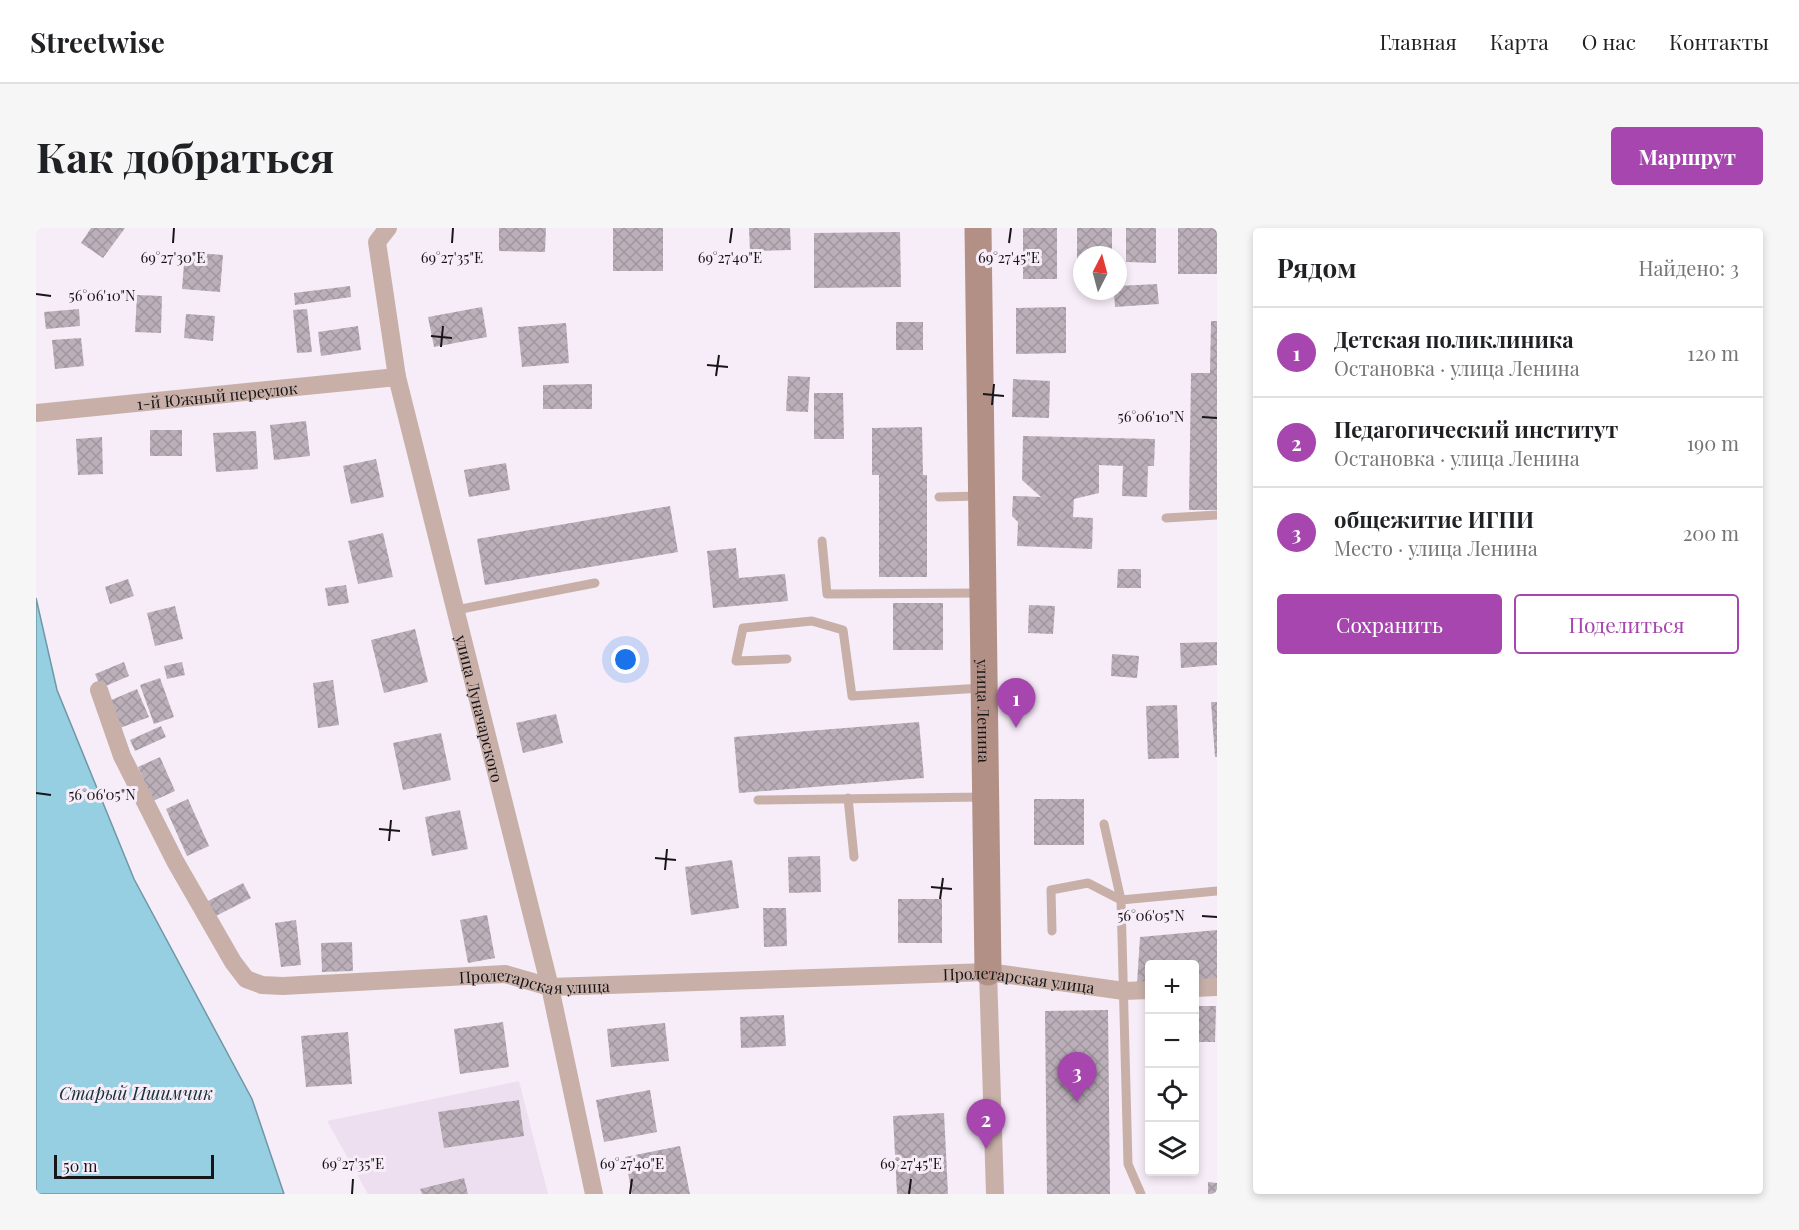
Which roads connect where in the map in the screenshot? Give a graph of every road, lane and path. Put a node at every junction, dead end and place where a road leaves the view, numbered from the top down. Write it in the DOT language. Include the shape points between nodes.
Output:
graph roads {
  1 [pos="388,228"];
  2 [pos="978,228"];
  3 [pos="398,377"];
  4 [pos="36,413"];
  5 [pos="982,495"];
  6 [pos="939,497"];
  7 [pos="1217,516"];
  8 [pos="1166,518"];
  9 [pos="822,542"];
  10 [pos="595,583"];
  11 [pos="983,592"];
  12 [pos="456,610"];
  13 [pos="787,659"];
  14 [pos="984,688"];
  15 [pos="99,690"];
  16 [pos="985,796"];
  17 [pos="848,798"];
  18 [pos="758,800"];
  19 [pos="1104,824"];
  20 [pos="854,857"];
  21 [pos="1217,891"];
  22 [pos="1121,900"];
  23 [pos="1052,932"];
  24 [pos="988,972"];
  25 [pos="550,987"];
  26 [pos="1217,987"];
  27 [pos="1199,988"];
  28 [pos="1145,990"];
  29 [pos="1124,991"];
  30 [pos="594,1194"];
  31 [pos="995,1194"];
  32 [pos="1141,1194"];
  1 -- 3 [label="street, улица Луначарского" via="376,242"];
  2 -- 5 [label="street, улица Ленина"];
  3 -- 4 [label="street, 1-й Южный переулок"];
  3 -- 12 [label="street, улица Луначарского"];
  5 -- 6 [label="lane"];
  5 -- 11 [label="street, улица Ленина"];
  7 -- 8 [label="lane"];
  9 -- 11 [label="lane" via="827,594"];
  10 -- 12 [label="lane"];
  11 -- 14 [label="street, улица Ленина"];
  12 -- 25 [label="street, улица Луначарского"];
  13 -- 14 [label="lane" via="736,661 743,628 812,621 843,630 852,696"];
  14 -- 16 [label="street, улица Ленина"];
  15 -- 25 [label="street, Пролетарская улица" via="122,756 170,851 246,979 283,986 505,974"];
  16 -- 17 [label="lane"];
  16 -- 24 [label="street, улица Ленина"];
  17 -- 18 [label="lane"];
  17 -- 20 [label="lane"];
  19 -- 22 [label="lane"];
  21 -- 22 [label="lane"];
  22 -- 23 [label="lane" via="1088,883 1051,890"];
  22 -- 29 [label="lane"];
  24 -- 25 [label="street, Пролетарская улица"];
  24 -- 29 [label="street, Пролетарская улица"];
  24 -- 31 [label="street, улица Ленина"];
  25 -- 30 [label="street, улица Луначарского"];
  26 -- 27 [label="street"];
  28 -- 29 [label="street, Пролетарская улица"];
  29 -- 32 [label="lane" via="1128,1164"];
}
